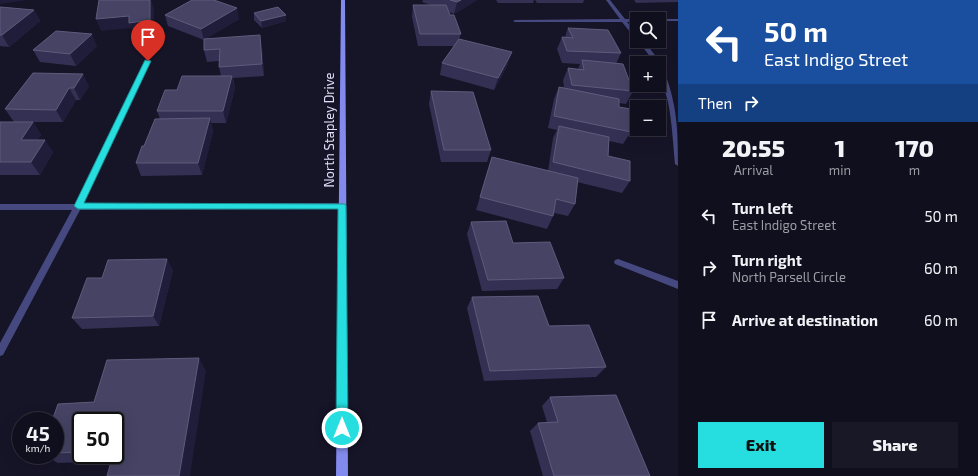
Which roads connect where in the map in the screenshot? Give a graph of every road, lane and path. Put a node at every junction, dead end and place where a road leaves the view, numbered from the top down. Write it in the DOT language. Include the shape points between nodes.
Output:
graph roads {
  1 [pos="343,0"];
  2 [pos="608,0"];
  3 [pos="624,20"];
  4 [pos="630,20"];
  5 [pos="666,20"];
  6 [pos="678,20"];
  7 [pos="515,21"];
  8 [pos="630,27"];
  9 [pos="148,61"];
  10 [pos="666,80"];
  11 [pos="678,164"];
  12 [pos="78,206"];
  13 [pos="342,206"];
  14 [pos="0,207"];
  15 [pos="618,262"];
  16 [pos="678,285"];
  17 [pos="0,352"];
  18 [pos="342,476"];
  1 -- 13 [label="main road, North Stapley Drive"];
  2 -- 3 [label="street"];
  3 -- 4 [label="street"];
  3 -- 7 [label="street"];
  3 -- 8 [label="street"];
  5 -- 6 [label="street"];
  9 -- 12 [label="street"];
  10 -- 11 [label="street" via="674,113"];
  12 -- 13 [label="street"];
  12 -- 14 [label="street"];
  12 -- 17 [label="street"];
  13 -- 18 [label="main road, North Stapley Drive"];
  15 -- 16 [label="street"];
}
